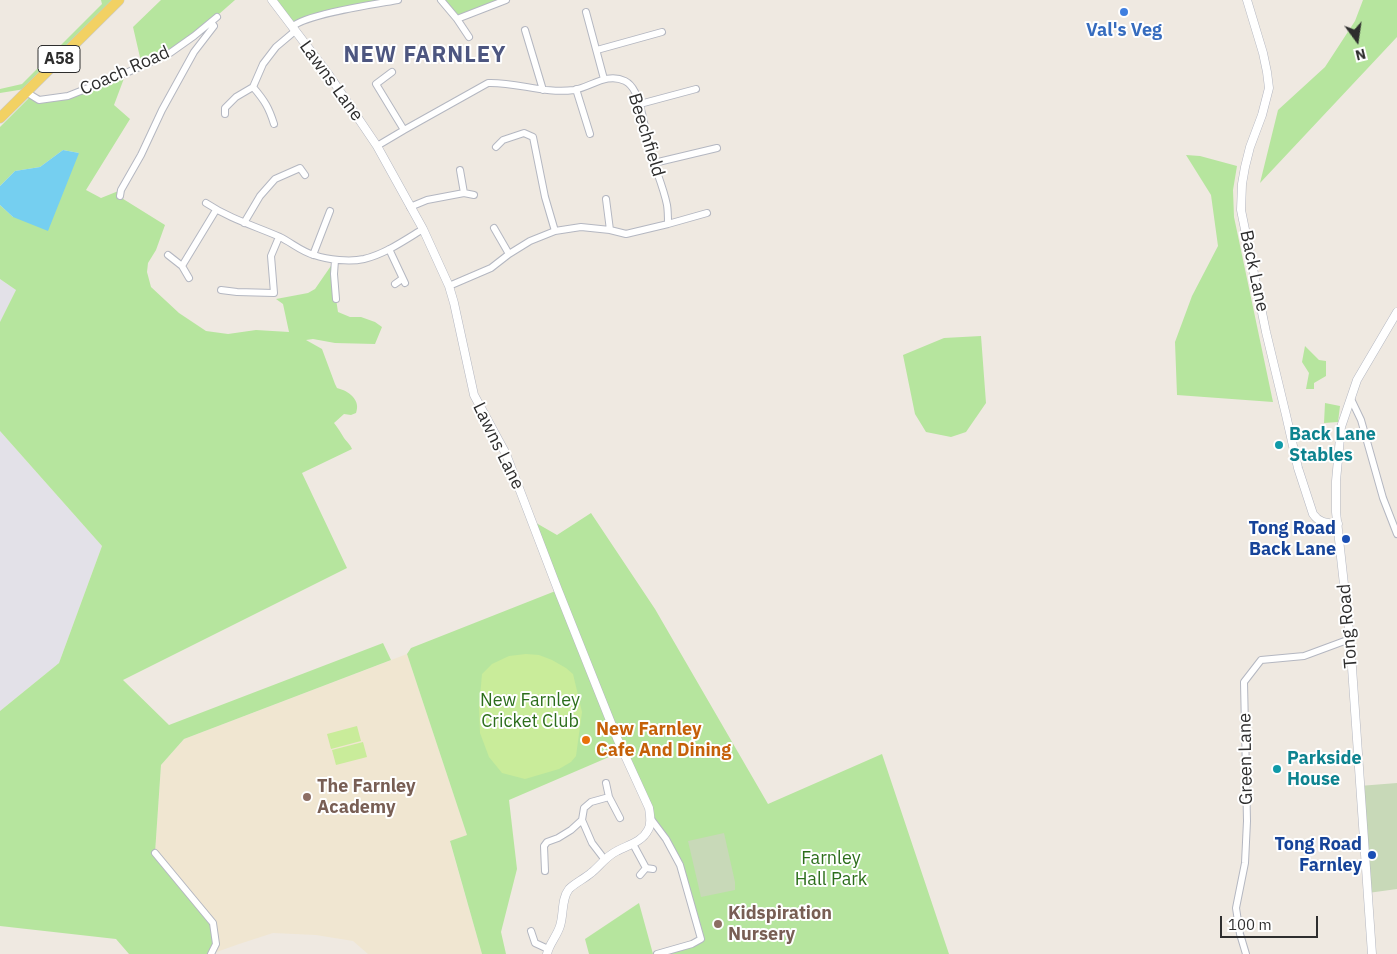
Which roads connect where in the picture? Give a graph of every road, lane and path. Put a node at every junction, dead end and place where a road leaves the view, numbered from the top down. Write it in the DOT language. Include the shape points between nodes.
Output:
graph roads {
  1 [pos="119,0"];
  2 [pos="272,0"];
  3 [pos="398,0"];
  4 [pos="441,0"];
  5 [pos="506,0"];
  6 [pos="1247,0"];
  7 [pos="586,12"];
  8 [pos="217,17"];
  9 [pos="457,19"];
  10 [pos="211,22"];
  11 [pos="294,29"];
  12 [pos="525,30"];
  13 [pos="662,32"];
  14 [pos="469,36"];
  15 [pos="597,50"];
  16 [pos="392,72"];
  17 [pos="604,79"];
  18 [pos="253,87"];
  19 [pos="696,89"];
  20 [pos="543,90"];
  21 [pos="576,90"];
  22 [pos="26,92"];
  23 [pos="640,104"];
  24 [pos="225,114"];
  25 [pos="0,118"];
  26 [pos="274,124"];
  27 [pos="404,130"];
  28 [pos="590,134"];
  29 [pos="377,146"];
  30 [pos="496,147"];
  31 [pos="717,148"];
  32 [pos="654,164"];
  33 [pos="460,170"];
  34 [pos="304,175"];
  35 [pos="464,193"];
  36 [pos="474,195"];
  37 [pos="120,196"];
  38 [pos="606,199"];
  39 [pos="206,203"];
  40 [pos="410,207"];
  41 [pos="216,210"];
  42 [pos="330,211"];
  43 [pos="707,213"];
  44 [pos="244,223"];
  45 [pos="668,224"];
  46 [pos="494,228"];
  47 [pos="423,229"];
  48 [pos="610,230"];
  49 [pos="555,231"];
  50 [pos="280,237"];
  51 [pos="389,249"];
  52 [pos="509,254"];
  53 [pos="313,255"];
  54 [pos="168,256"];
  55 [pos="335,260"];
  56 [pos="182,266"];
  57 [pos="189,278"];
  58 [pos="395,284"];
  59 [pos="449,286"];
  60 [pos="221,290"];
  61 [pos="336,299"];
  62 [pos="1397,312"];
  63 [pos="1351,399"];
  64 [pos="1338,524"];
  65 [pos="1397,534"];
  66 [pos="1350,639"];
  67 [pos="606,784"];
  68 [pos="608,797"];
  69 [pos="620,818"];
  70 [pos="651,819"];
  71 [pos="582,820"];
  72 [pos="633,844"];
  73 [pos="155,853"];
  74 [pos="605,860"];
  75 [pos="545,871"];
  76 [pos="640,875"];
  77 [pos="531,931"];
  78 [pos="548,951"];
  79 [pos="211,954"];
  80 [pos="657,954"];
  81 [pos="1246,954"];
  82 [pos="1372,954"];
  1 -- 22 [label="main road, A58"];
  2 -- 11 [label="street, Lawns Lane"];
  3 -- 11 [label="street" via="321,16 296,23"];
  4 -- 9 [label="street"];
  5 -- 9 [label="street"];
  6 -- 64 [label="street, Back Lane" via="1263,53 1269,88 1245,166 1241,210 1298,468 1316,519"];
  7 -- 15 [label="street"];
  8 -- 10 [label="street, Coach Road"];
  9 -- 14 [label="street"];
  10 -- 22 [label="street, Coach Road" via="170,53 68,96 39,100"];
  10 -- 37 [label="street" via="214,26 194,52"];
  11 -- 18 [label="street" via="263,64"];
  11 -- 29 [label="street, Lawns Lane"];
  12 -- 20 [label="street"];
  13 -- 15 [label="street"];
  15 -- 17 [label="street"];
  16 -- 27 [label="street" via="376,84"];
  17 -- 21 [label="street, Beechfield"];
  17 -- 23 [label="street, Beechfield" via="616,78 627,82"];
  18 -- 24 [label="street" via="236,97 225,108"];
  18 -- 26 [label="street" via="269,108"];
  19 -- 23 [label="street"];
  20 -- 21 [label="street, Beechfield"];
  20 -- 27 [label="street, Beechfield" via="502,82 488,83"];
  21 -- 28 [label="street"];
  22 -- 25 [label="main road, A58"];
  23 -- 32 [label="street, Beechfield"];
  27 -- 29 [label="street, Beechfield"];
  29 -- 40 [label="street, Lawns Lane"];
  30 -- 49 [label="street" via="503,140 524,133 533,137"];
  31 -- 32 [label="street"];
  32 -- 45 [label="street, Beechfield" via="667,206"];
  33 -- 35 [label="street"];
  34 -- 44 [label="street" via="299,164 275,179"];
  35 -- 36 [label="street"];
  35 -- 40 [label="street" via="426,200"];
  38 -- 48 [label="street"];
  39 -- 41 [label="street"];
  40 -- 47 [label="street, Lawns Lane"];
  41 -- 44 [label="street"];
  41 -- 56 [label="street"];
  42 -- 53 [label="street"];
  43 -- 45 [label="street"];
  44 -- 50 [label="street"];
  45 -- 48 [label="street" via="626,234"];
  46 -- 52 [label="street"];
  47 -- 51 [label="street"];
  47 -- 59 [label="street, Lawns Lane"];
  48 -- 49 [label="street" via="581,228"];
  49 -- 52 [label="street"];
  50 -- 53 [label="street"];
  50 -- 60 [label="street" via="271,256 274,293"];
  51 -- 55 [label="street" via="364,259"];
  51 -- 58 [label="street" via="404,281"];
  52 -- 59 [label="street" via="491,268"];
  53 -- 55 [label="street"];
  54 -- 56 [label="street"];
  55 -- 61 [label="street"];
  56 -- 57 [label="street"];
  59 -- 70 [label="street, Lawns Lane" via="474,395 506,454 616,738 650,808"];
  62 -- 63 [label="street, Tong Road" via="1357,380"];
  63 -- 64 [label="street, Tong Road" via="1341,427 1336,481"];
  63 -- 65 [label="street" via="1361,420 1382,498"];
  64 -- 66 [label="street, Tong Road"];
  66 -- 81 [label="street, Green Lane" via="1304,656 1261,660 1244,682 1248,821 1245,863 1236,908"];
  66 -- 82 [label="street, Tong Road"];
  67 -- 68 [label="street"];
  68 -- 69 [label="street"];
  68 -- 71 [label="street" via="591,802 584,808"];
  70 -- 72 [label="street" via="649,829"];
  70 -- 80 [label="street, Lawns Lane" via="680,865 702,939"];
  71 -- 74 [label="street" via="592,843"];
  71 -- 75 [label="street" via="572,830 544,846"];
  72 -- 74 [label="street"];
  72 -- 76 [label="street" via="650,869"];
  73 -- 79 [label="street" via="213,923 216,944"];
  74 -- 78 [label="street" via="565,895 561,924"];
  77 -- 78 [label="street" via="535,943"];
}
